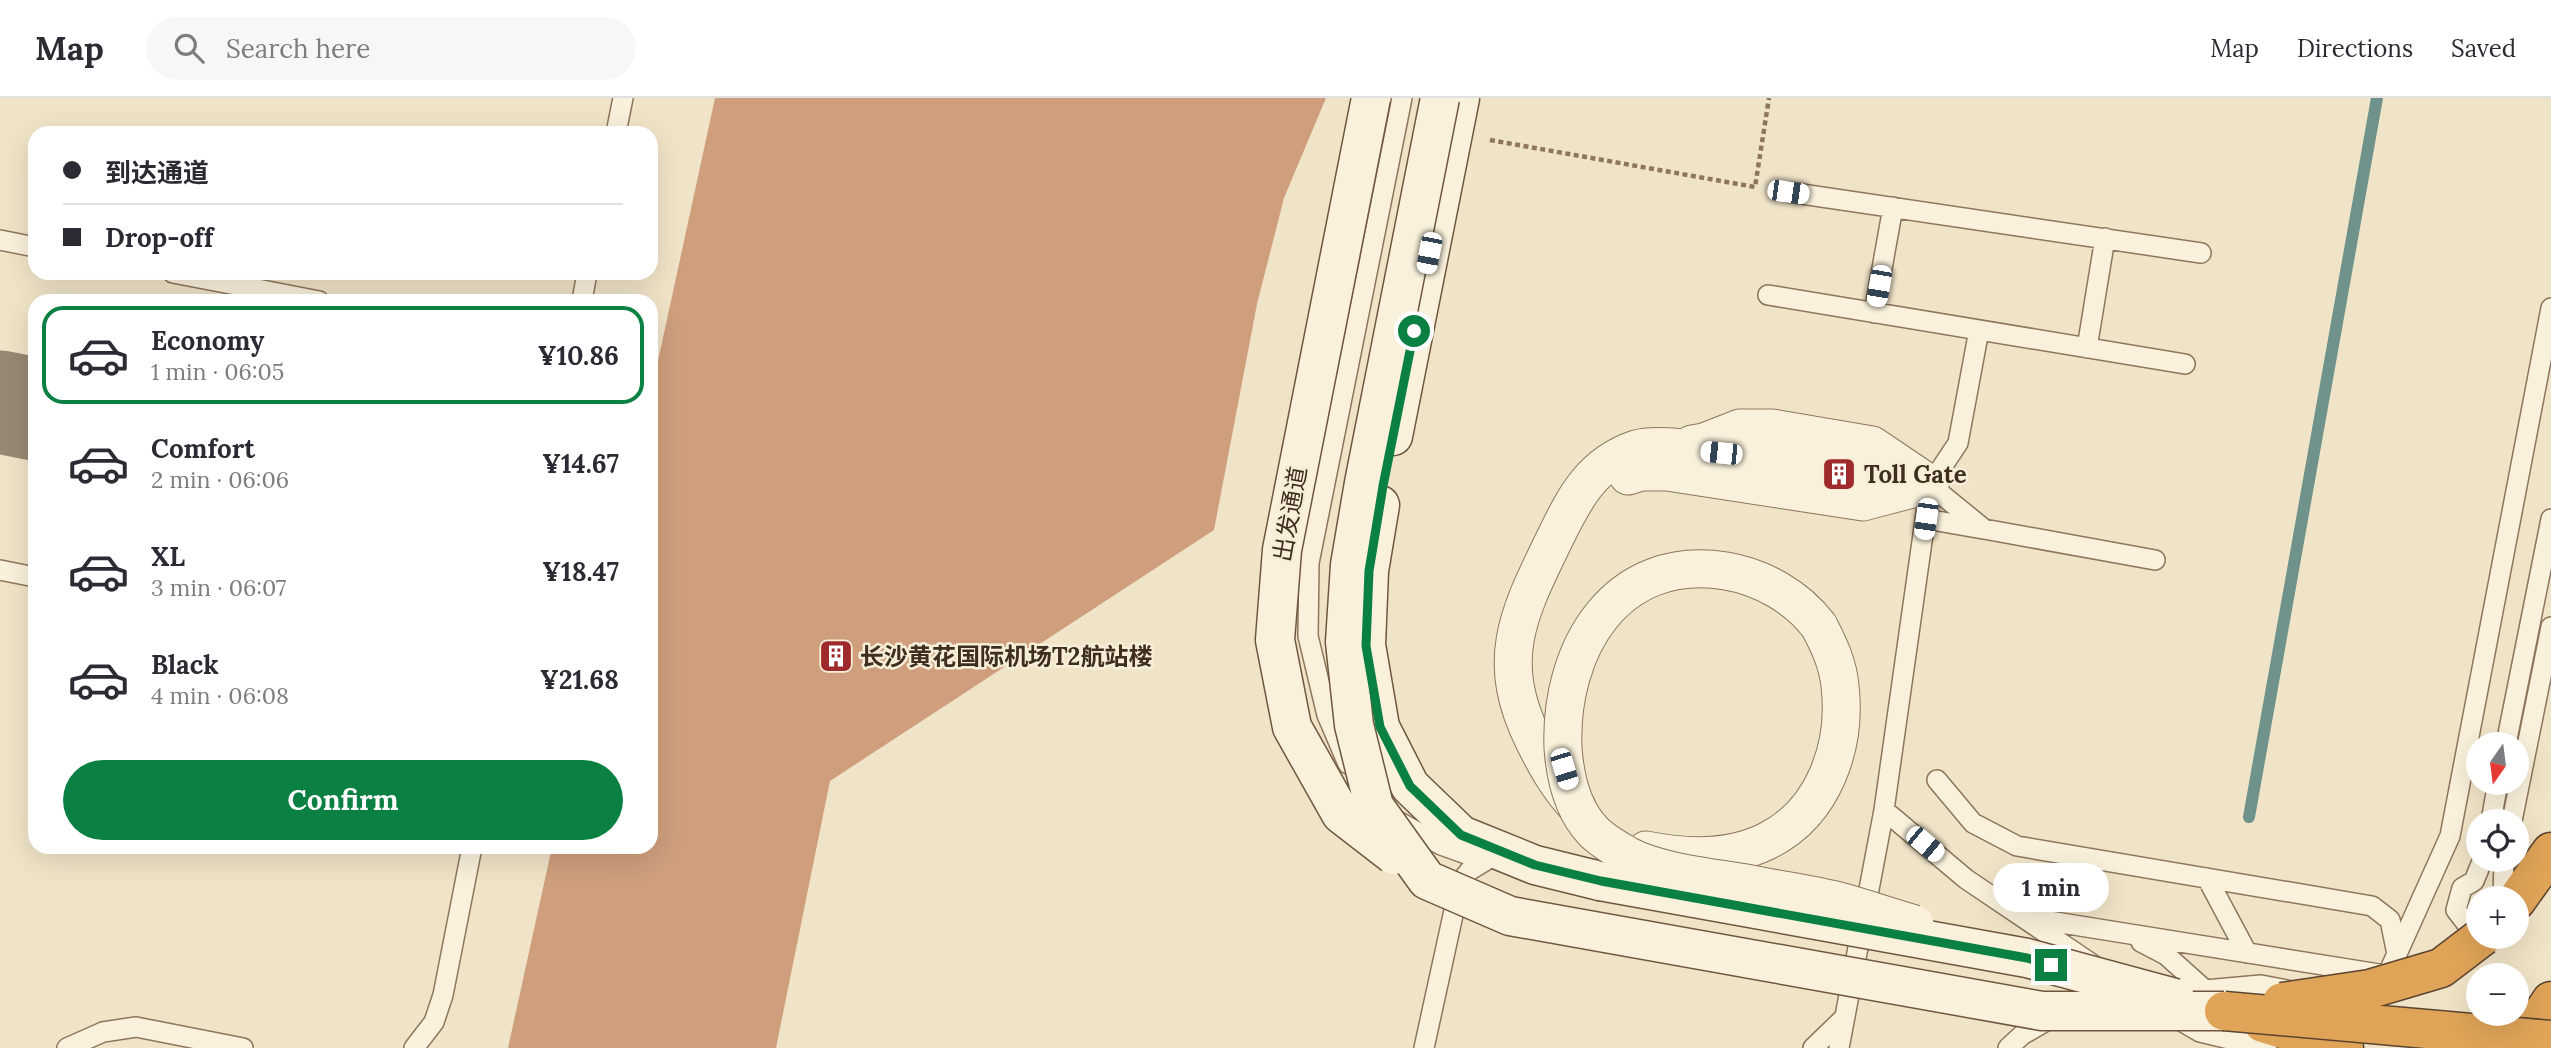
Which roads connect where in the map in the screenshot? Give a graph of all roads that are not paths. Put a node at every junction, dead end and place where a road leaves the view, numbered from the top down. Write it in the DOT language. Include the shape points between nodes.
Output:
graph roads {
  1 [pos="623,98"];
  2 [pos="1371,98"];
  3 [pos="1402,98"];
  4 [pos="1440,98"];
  5 [pos="1460,98"];
  6 [pos="617,126"];
  7 [pos="1788,192"];
  8 [pos="1893,207"];
  9 [pos="2105,238"];
  10 [pos="0,240"];
  11 [pos="28,246"];
  12 [pos="2202,253"];
  13 [pos="197,280"];
  14 [pos="246,294"];
  15 [pos="1769,295"];
  16 [pos="2551,308"];
  17 [pos="1874,313"];
  18 [pos="1979,330"];
  19 [pos="2087,348"];
  20 [pos="2185,364"];
  21 [pos="1928,502"];
  22 [pos="2551,519"];
  23 [pos="1563,520"];
  24 [pos="1984,529"];
  25 [pos="2155,560"];
  26 [pos="0,570"];
  27 [pos="28,576"];
  28 [pos="2551,627"];
  29 [pos="2508,732"];
  30 [pos="1937,780"];
  31 [pos="2514,809"];
  32 [pos="1884,810"];
  33 [pos="2551,852"];
  34 [pos="471,854"];
  35 [pos="1485,861"];
  36 [pos="1535,865"];
  37 [pos="2478,872"];
  38 [pos="2207,878"];
  39 [pos="1427,880"];
  40 [pos="2527,886"];
  41 [pos="2014,912"];
  42 [pos="2466,923"];
  43 [pos="2125,933"];
  44 [pos="2466,949"];
  45 [pos="2247,953"];
  46 [pos="2397,954"];
  47 [pos="2027,958"];
  48 [pos="2387,976"];
  49 [pos="2133,992"];
  50 [pos="2215,1000"];
  51 [pos="2551,1001"];
  52 [pos="2380,1009"];
  53 [pos="1844,1018"];
  54 [pos="2551,1040"];
  55 [pos="2359,1044"];
  56 [pos="67,1048"];
  57 [pos="243,1048"];
  58 [pos="414,1048"];
  59 [pos="1424,1048"];
  60 [pos="1813,1048"];
  61 [pos="1839,1048"];
  62 [pos="2008,1048"];
  63 [pos="2267,1048"];
  64 [pos="2294,1048"];
  65 [pos="2520,1048"];
  1 -- 6 [label="lane"];
  2 -- 39 [label="street, 出发通道, bridge" via="1282,550 1275,640 1292,727 1341,814"];
  3 -- 35 [label="lane, bridge" via="1309,563 1308,636 1327,715 1360,791 1404,826"];
  4 -- 39 [label="street, bridge" via="1364,483 1350,565 1345,642 1354,725 1374,806"];
  5 -- 36 [label="street" via="1383,486 1369,571 1366,646 1380,727 1410,786 1461,835"];
  7 -- 8 [label="lane"];
  8 -- 9 [label="lane"];
  8 -- 17 [label="lane"];
  9 -- 12 [label="lane"];
  9 -- 19 [label="lane"];
  10 -- 11 [label="lane"];
  13 -- 14 [label="lane"];
  15 -- 17 [label="lane"];
  16 -- 46 [label="lane" via="2450,836"];
  17 -- 18 [label="lane"];
  18 -- 19 [label="lane"];
  18 -- 21 [label="lane" via="1958,443"];
  19 -- 20 [label="lane"];
  21 -- 23 [label="street" via="1863,502 1641,472 1595,492"];
  21 -- 23 [label="street" via="1772,458 1638,448 1606,463 1581,488"];
  21 -- 24 [label="lane"];
  21 -- 24 [label="lane"];
  21 -- 32 [label="lane"];
  22 -- 29 [label="lane"];
  23 -- 47 [label="street, bridge" via="1524,602 1516,630 1515,692 1545,763 1568,797 1586,817 1612,836 1677,856 1735,852 1768,841 1812,804 1828,778 1841,716 1840,685 1819,626 1805,608 1777,590 1747,575 1709,568 1672,571 1641,582 1612,603 1587,632 1564,700 1564,769 1575,803 1593,831 1628,856 1662,867 1838,901"];
  24 -- 25 [label="lane"];
  26 -- 27 [label="lane"];
  28 -- 31 [label="lane"];
  30 -- 38 [label="lane" via="1973,823 2017,846"];
  32 -- 41 [label="lane" via="1966,879"];
  32 -- 53 [label="lane"];
  33 -- 40 [label="highway"];
  34 -- 58 [label="lane" via="443,995 435,1022"];
  35 -- 36 [label="lane"];
  35 -- 59 [label="lane" via="1460,883"];
  36 -- 47 [label="street, bridge"];
  37 -- 42 [label="lane" via="2474,881 2462,888 2456,910"];
  38 -- 45 [label="lane"];
  38 -- 46 [label="lane" via="2372,906 2390,920"];
  39 -- 50 [label="street, 出发通道, bridge" via="1510,916 2042,1011"];
  41 -- 43 [label="lane"];
  41 -- 49 [label="lane"];
  43 -- 45 [label="lane"];
  43 -- 50 [label="lane" via="2166,954"];
  44 -- 50 [label="highway, bridge" via="2441,968 2370,989"];
  45 -- 48 [label="lane"];
  46 -- 48 [label="lane"];
  47 -- 50 [label="street, bridge"];
  48 -- 52 [label="lane"];
  49 -- 50 [label="lane"];
  49 -- 62 [label="lane" via="2075,1003"];
  49 -- 63 [label="lane" via="2200,1032"];
  50 -- 52 [label="lane" via="2261,985"];
  50 -- 54 [label="highway, bridge"];
  50 -- 55 [label="highway, bridge"];
  50 -- 64 [label="highway"];
  51 -- 65 [label="highway"];
  52 -- 55 [label="lane"];
  53 -- 60 [label="lane"];
  53 -- 61 [label="lane"];
  56 -- 57 [label="lane" via="103,1032 136,1027"];
}
